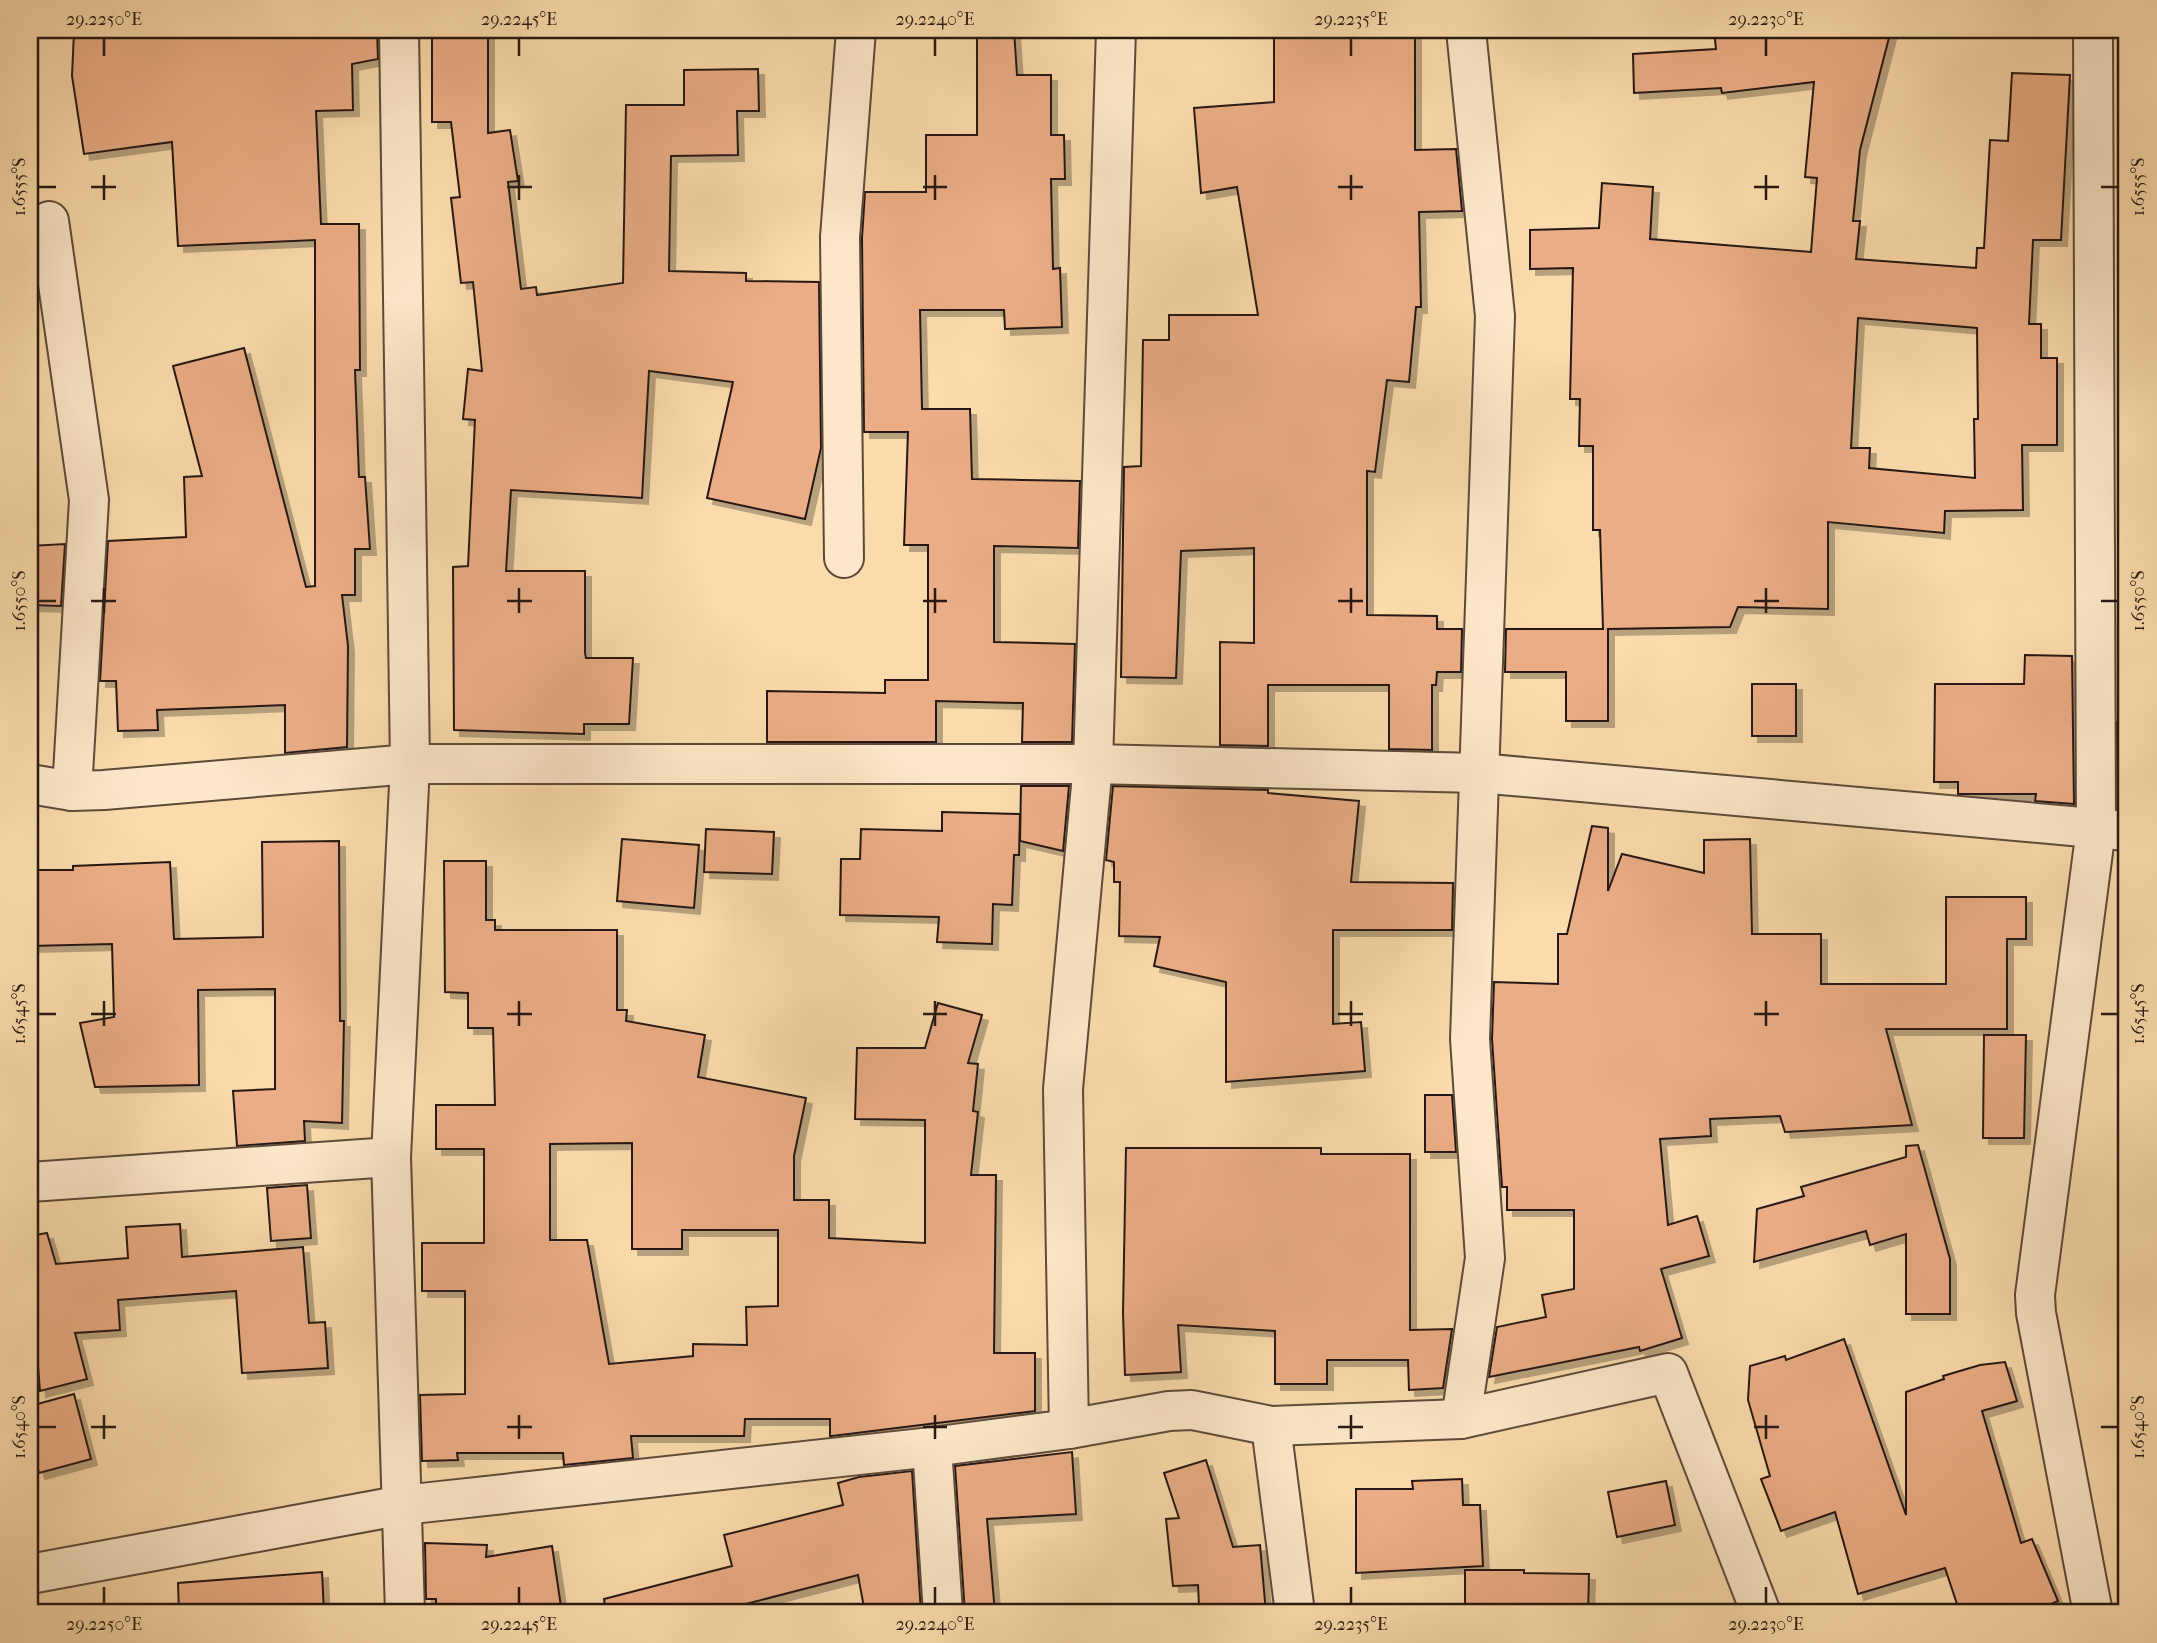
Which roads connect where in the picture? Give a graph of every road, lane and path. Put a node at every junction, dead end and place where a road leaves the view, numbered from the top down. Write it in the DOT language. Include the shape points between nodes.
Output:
graph roads {
  1 [pos="399,30"];
  2 [pos="856,30"];
  3 [pos="1116,30"];
  4 [pos="1466,30"];
  5 [pos="2093,30"];
  6 [pos="49,220"];
  7 [pos="844,558"];
  8 [pos="410,764"];
  9 [pos="1093,764"];
  10 [pos="1479,773"];
  11 [pos="30,784"];
  12 [pos="72,791"];
  13 [pos="2112,830"];
  14 [pos="391,1157"];
  15 [pos="30,1182"];
  16 [pos="1461,1419"];
  17 [pos="1271,1426"];
  18 [pos="1069,1429"];
  19 [pos="932,1447"];
  20 [pos="403,1504"];
  21 [pos="30,1574"];
  22 [pos="405,1613"];
  23 [pos="943,1613"];
  24 [pos="1295,1613"];
  25 [pos="1760,1613"];
  26 [pos="2093,1613"];
  1 -- 8 [label="street"];
  2 -- 7 [label="street" via="840,237"];
  3 -- 9 [label="street"];
  4 -- 10 [label="street" via="1495,316"];
  5 -- 13 [label="street"];
  6 -- 12 [label="street" via="88,491"];
  8 -- 9 [label="street"];
  8 -- 12 [label="street"];
  8 -- 14 [label="street"];
  9 -- 10 [label="street"];
  9 -- 18 [label="street" via="1063,1089"];
  10 -- 13 [label="street"];
  10 -- 16 [label="street" via="1471,1038 1485,1258"];
  11 -- 12 [label="street"];
  13 -- 26 [label="street" via="2035,1296"];
  14 -- 15 [label="street"];
  14 -- 20 [label="street"];
  16 -- 17 [label="street"];
  16 -- 25 [label="street" via="1668,1373"];
  17 -- 18 [label="street" via="1192,1410"];
  17 -- 24 [label="street"];
  18 -- 19 [label="street"];
  19 -- 20 [label="street"];
  19 -- 23 [label="street"];
  20 -- 21 [label="street"];
  20 -- 22 [label="street"];
}
